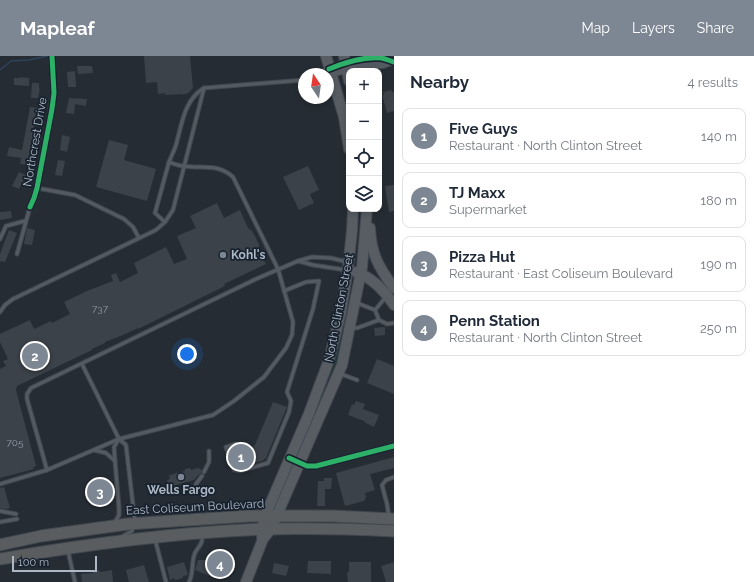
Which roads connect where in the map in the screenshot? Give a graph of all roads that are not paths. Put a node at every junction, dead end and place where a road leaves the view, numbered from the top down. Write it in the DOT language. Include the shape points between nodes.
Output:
graph roads {
  1 [pos="326,56"];
  2 [pos="52,58"];
  3 [pos="392,62"];
  4 [pos="345,63"];
  5 [pos="329,68"];
  6 [pos="334,70"];
  7 [pos="298,80"];
  8 [pos="334,86"];
  9 [pos="204,88"];
  10 [pos="348,140"];
  11 [pos="169,162"];
  12 [pos="184,166"];
  13 [pos="37,188"];
  14 [pos="30,207"];
  15 [pos="353,212"];
  16 [pos="367,212"];
  17 [pos="367,212"];
  18 [pos="25,222"];
  19 [pos="165,222"];
  20 [pos="139,238"];
  21 [pos="0,239"];
  22 [pos="17,254"];
  23 [pos="298,261"];
  24 [pos="348,266"];
  25 [pos="278,269"];
  26 [pos="361,271"];
  27 [pos="284,291"];
  28 [pos="392,292"];
  29 [pos="355,302"];
  30 [pos="394,305"];
  31 [pos="375,310"];
  32 [pos="0,312"];
  33 [pos="379,320"];
  34 [pos="394,323"];
  35 [pos="350,328"];
  36 [pos="82,364"];
  37 [pos="339,373"];
  38 [pos="357,380"];
  39 [pos="119,439"];
  40 [pos="235,444"];
  41 [pos="394,446"];
  42 [pos="94,450"];
  43 [pos="208,451"];
  44 [pos="289,458"];
  45 [pos="115,461"];
  46 [pos="299,463"];
  47 [pos="47,470"];
  48 [pos="204,472"];
  49 [pos="202,476"];
  50 [pos="394,477"];
  51 [pos="0,484"];
  52 [pos="196,484"];
  53 [pos="0,512"];
  54 [pos="16,514"];
  55 [pos="265,516"];
  56 [pos="277,516"];
  57 [pos="17,519"];
  58 [pos="391,519"];
  59 [pos="0,522"];
  60 [pos="135,524"];
  61 [pos="113,526"];
  62 [pos="394,531"];
  63 [pos="265,532"];
  64 [pos="202,533"];
  65 [pos="154,537"];
  66 [pos="114,542"];
  67 [pos="0,544"];
  68 [pos="67,548"];
  69 [pos="0,559"];
  70 [pos="75,582"];
  71 [pos="166,582"];
  72 [pos="189,582"];
  73 [pos="246,582"];
  1 -- 5 [label="main road"];
  2 -- 13 [label="street, Northcrest Drive" via="54,93"];
  3 -- 4 [label="street" via="382,58"];
  4 -- 6 [label="street"];
  7 -- 9 [label="lane"];
  8 -- 10 [label="main road" via="344,117"];
  9 -- 11 [label="lane" via="187,106 176,147"];
  9 -- 12 [label="lane"];
  11 -- 12 [label="lane"];
  11 -- 19 [label="lane" via="155,213"];
  12 -- 19 [label="lane" via="173,210"];
  12 -- 25 [label="lane" via="222,169 233,177"];
  13 -- 14 [label="street, Northcrest Drive"];
  13 -- 20 [label="lane" via="75,195 124,219 134,227"];
  14 -- 18 [label="lane"];
  15 -- 24 [label="main road, North Clinton Street"];
  16 -- 26 [label="main road, North Clinton Street"];
  17 -- 28 [label="main road" via="373,253"];
  18 -- 21 [label="lane" via="6,226"];
  18 -- 22 [label="lane"];
  19 -- 20 [label="lane" via="156,230"];
  20 -- 32 [label="lane" via="12,299"];
  23 -- 24 [label="lane" via="313,265"];
  23 -- 24 [label="lane" via="312,257 331,258"];
  23 -- 25 [label="lane"];
  24 -- 26 [label="main road"];
  24 -- 44 [label="main road, North Clinton Street" via="341,312 329,360"];
  25 -- 27 [label="lane"];
  25 -- 36 [label="lane"];
  26 -- 28 [label="main road" via="379,286"];
  26 -- 29 [label="main road, North Clinton Street"];
  27 -- 39 [label="lane" via="293,322 292,335 286,348 264,377 213,415"];
  27 -- 40 [label="lane" via="306,282 319,281 287,392 291,401 289,412 268,463 240,471 234,470 226,447"];
  28 -- 30 [label="main road"];
  28 -- 31 [label="lane"];
  29 -- 31 [label="lane"];
  29 -- 35 [label="main road, North Clinton Street"];
  31 -- 33 [label="lane"];
  33 -- 34 [label="lane" via="387,324"];
  33 -- 35 [label="lane"];
  35 -- 37 [label="main road, North Clinton Street"];
  36 -- 39 [label="lane"];
  36 -- 47 [label="lane" via="31,388 27,394"];
  37 -- 38 [label="lane"];
  37 -- 46 [label="main road, North Clinton Street"];
  39 -- 42 [label="lane"];
  39 -- 45 [label="lane" via="114,447"];
  39 -- 60 [label="lane" via="126,445"];
  41 -- 46 [label="street" via="316,466"];
  42 -- 45 [label="lane" via="106,453"];
  42 -- 47 [label="lane"];
  43 -- 48 [label="lane" via="210,462"];
  44 -- 46 [label="street"];
  44 -- 55 [label="main road, North Clinton Street"];
  45 -- 61 [label="lane" via="119,514"];
  46 -- 56 [label="main road, North Clinton Street"];
  47 -- 51 [label="lane"];
  49 -- 52 [label="lane"];
  50 -- 58 [label="lane" via="382,485"];
  53 -- 54 [label="lane"];
  55 -- 56 [label="highway, East Coliseum Boulevard"];
  55 -- 60 [label="highway, East Coliseum Boulevard"];
  55 -- 63 [label="main road, North Clinton Street"];
  56 -- 58 [label="highway, East Coliseum Boulevard"];
  56 -- 63 [label="main road, North Clinton Street"];
  57 -- 59 [label="lane"];
  60 -- 61 [label="highway, East Coliseum Boulevard"];
  60 -- 66 [label="lane" via="132,531"];
  61 -- 67 [label="highway, East Coliseum Boulevard"];
  62 -- 63 [label="highway" via="324,528"];
  63 -- 64 [label="highway"];
  63 -- 73 [label="main road, North Clinton Street"];
  64 -- 65 [label="highway"];
  64 -- 72 [label="lane" via="203,543 195,554"];
  65 -- 66 [label="highway"];
  65 -- 71 [label="lane"];
  66 -- 68 [label="highway"];
  68 -- 69 [label="highway"];
  68 -- 70 [label="lane"];
}
